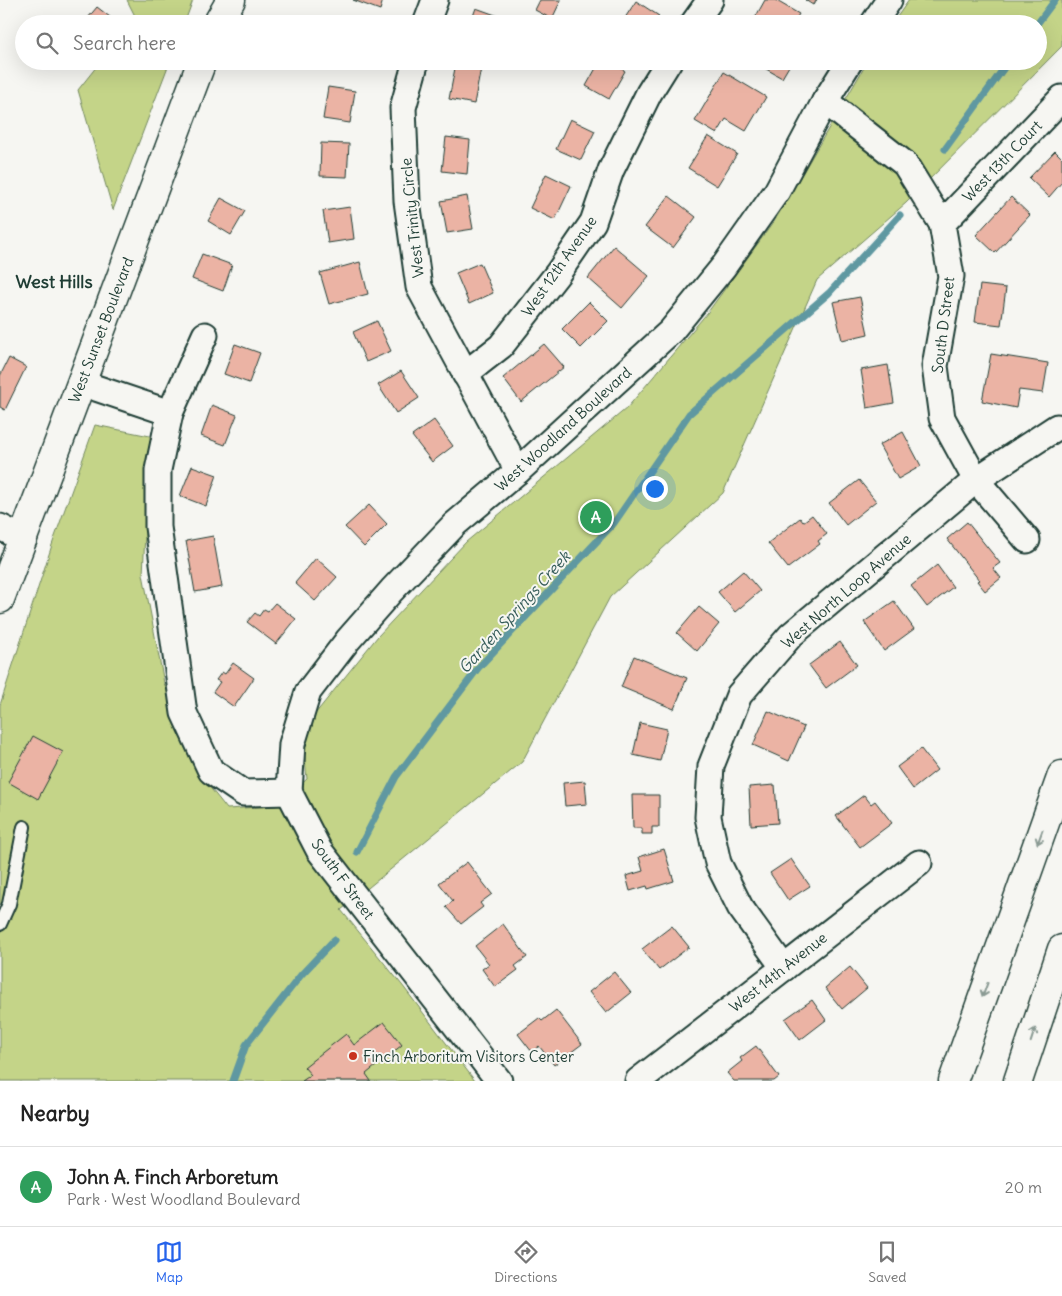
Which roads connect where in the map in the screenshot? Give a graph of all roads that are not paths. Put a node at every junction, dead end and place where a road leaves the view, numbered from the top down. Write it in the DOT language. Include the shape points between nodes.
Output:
graph roads {
  1 [pos="225,0"];
  2 [pos="231,0"];
  3 [pos="435,0"];
  4 [pos="710,0"];
  5 [pos="888,0"];
  6 [pos="220,15"];
  7 [pos="222,15"];
  8 [pos="429,15"];
  9 [pos="699,15"];
  10 [pos="879,15"];
  11 [pos="199,70"];
  12 [pos="414,70"];
  13 [pos="663,70"];
  14 [pos="844,70"];
  15 [pos="1062,98"];
  16 [pos="825,101"];
  17 [pos="942,224"];
  18 [pos="206,335"];
  19 [pos="465,374"];
  20 [pos="81,383"];
  21 [pos="170,413"];
  22 [pos="1057,427"];
  23 [pos="518,471"];
  24 [pos="976,480"];
  25 [pos="0,527"];
  26 [pos="24,539"];
  27 [pos="1027,540"];
  28 [pos="0,599"];
  29 [pos="1062,775"];
  30 [pos="289,792"];
  31 [pos="24,826"];
  32 [pos="919,863"];
  33 [pos="0,924"];
  34 [pos="1062,949"];
  35 [pos="784,968"];
  36 [pos="499,1081"];
  37 [pos="638,1081"];
  38 [pos="953,1081"];
  39 [pos="1018,1081"];
  1 -- 6 [label="main road"];
  2 -- 7 [label="main road"];
  3 -- 8 [label="street"];
  4 -- 9 [label="street"];
  5 -- 10 [label="street"];
  11 -- 20 [label="main road, West Sunset Boulevard"];
  12 -- 19 [label="street, West Trinity Circle" via="403,108 407,201 419,287"];
  13 -- 19 [label="street, West 12th Avenue" via="611,170 593,222 558,274 501,346"];
  14 -- 16 [label="street, West Woodland Boulevard"];
  15 -- 17 [label="street, West 13th Court"];
  16 -- 17 [label="street, South D Street" via="905,164"];
  16 -- 23 [label="street, West Woodland Boulevard" via="777,191 724,266 671,330"];
  17 -- 24 [label="street, South D Street" via="950,276 935,366 942,418"];
  18 -- 21 [label="street"];
  19 -- 23 [label="street, West Trinity Circle"];
  20 -- 21 [label="street"];
  20 -- 26 [label="main road, West Sunset Boulevard"];
  21 -- 30 [label="street" via="158,470 158,527 184,713 211,771 243,793"];
  22 -- 24 [label="street, West North Loop Avenue"];
  23 -- 30 [label="street, West Woodland Boulevard" via="455,524 392,590 308,692 292,744"];
  24 -- 27 [label="street, South D Street"];
  24 -- 35 [label="street, West North Loop Avenue" via="791,635 739,695 711,766 708,817 718,863 740,907"];
  25 -- 26 [label="street"];
  26 -- 28 [label="main road, West Sunset Boulevard"];
  29 -- 38 [label="main road, one-way"];
  30 -- 36 [label="street, South F Street" via="319,850"];
  31 -- 33 [label="lane" via="9,904"];
  32 -- 35 [label="street, West 14th Avenue"];
  39 -- 34 [label="main road, one-way"];
  35 -- 37 [label="street, West 14th Avenue"];
}
